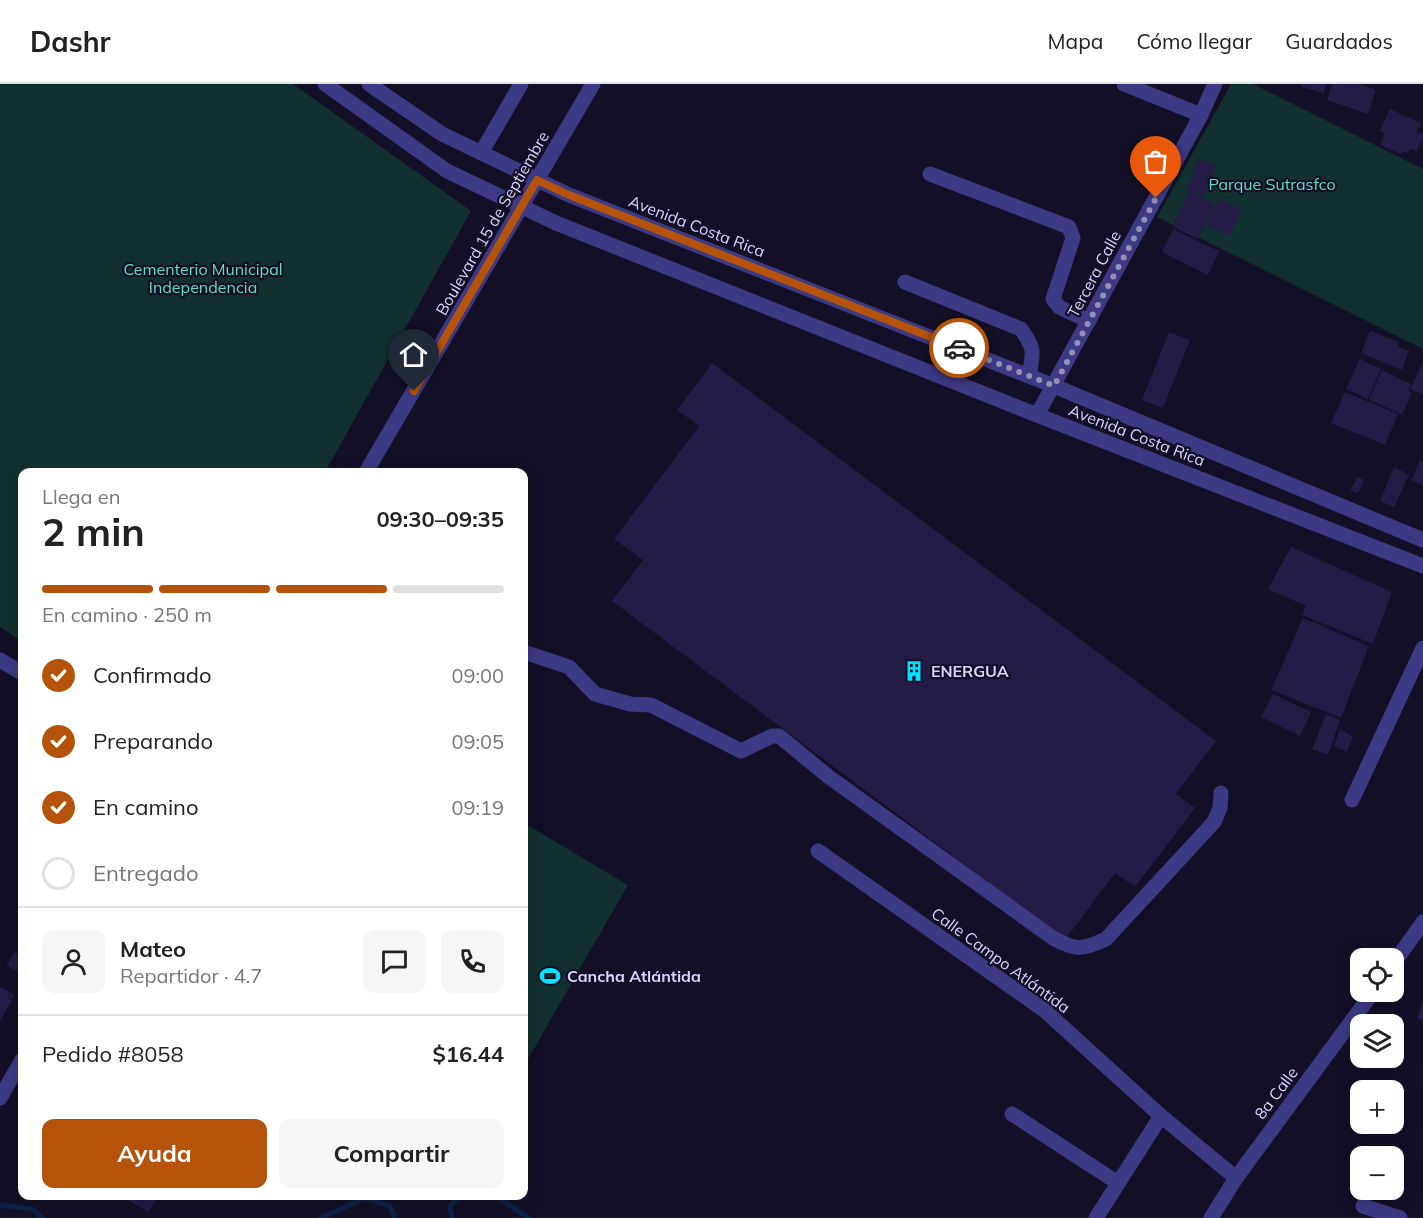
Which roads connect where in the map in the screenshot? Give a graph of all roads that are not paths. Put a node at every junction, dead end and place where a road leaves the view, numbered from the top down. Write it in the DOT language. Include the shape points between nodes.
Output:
graph roads {
  1 [pos="325,84"];
  2 [pos="369,84"];
  3 [pos="521,84"];
  4 [pos="593,84"];
  5 [pos="1124,84"];
  6 [pos="1215,84"];
  7 [pos="1201,115"];
  8 [pos="481,153"];
  9 [pos="930,174"];
  10 [pos="537,180"];
  11 [pos="522,207"];
  12 [pos="904,282"];
  13 [pos="1089,321"];
  14 [pos="1029,376"];
  15 [pos="1054,386"];
  16 [pos="1037,415"];
  17 [pos="368,468"];
  18 [pos="1423,540"];
  19 [pos="1423,566"];
  20 [pos="1423,648"];
  21 [pos="528,653"];
  22 [pos="0,660"];
  23 [pos="18,671"];
  24 [pos="1221,793"];
  25 [pos="1352,800"];
  26 [pos="818,851"];
  27 [pos="1423,922"];
  28 [pos="1404,949"];
  29 [pos="1366,1002"];
  30 [pos="18,1067"];
  31 [pos="0,1098"];
  32 [pos="1012,1114"];
  33 [pos="1161,1116"];
  34 [pos="1236,1178"];
  35 [pos="1118,1183"];
  36 [pos="1363,1206"];
  37 [pos="1096,1218"];
  38 [pos="1211,1218"];
  39 [pos="1400,1218"];
  1 -- 11 [label="street, Avenida Costa Rica" via="447,171"];
  2 -- 8 [label="street, Avenida Costa Rica" via="442,134"];
  3 -- 8 [label="street"];
  4 -- 10 [label="street, Boulevard 15 de Septiembre"];
  5 -- 7 [label="street"];
  6 -- 7 [label="street, Tercera Calle"];
  7 -- 13 [label="street, Tercera Calle"];
  8 -- 10 [label="street, Avenida Costa Rica"];
  9 -- 13 [label="street" via="1069,227 1073,238 1053,299 1059,307"];
  10 -- 11 [label="street, Boulevard 15 de Septiembre"];
  10 -- 14 [label="street, Avenida Costa Rica"];
  11 -- 16 [label="street, Avenida Costa Rica"];
  11 -- 17 [label="street, Boulevard 15 de Septiembre"];
  12 -- 14 [label="street" via="1021,329 1033,351"];
  13 -- 15 [label="street, Tercera Calle"];
  14 -- 15 [label="street, Avenida Costa Rica"];
  15 -- 16 [label="street, Tercera Calle"];
  15 -- 18 [label="street, Avenida Costa Rica"];
  16 -- 19 [label="street, Avenida Costa Rica"];
  20 -- 25 [label="street"];
  21 -- 24 [label="street" via="569,667 595,694 630,704 651,705 741,751 779,736 829,777 1068,946 1087,948 1106,939 1214,822"];
  22 -- 23 [label="street"];
  26 -- 33 [label="street, Calle Campo Atlántida" via="1044,1010"];
  27 -- 28 [label="street"];
  29 -- 34 [label="street, 8a Calle"];
  30 -- 31 [label="street"];
  32 -- 35 [label="street"];
  33 -- 34 [label="street, Calle Campo Atlántida"];
  33 -- 35 [label="street"];
  34 -- 38 [label="street, 8a Calle"];
  35 -- 37 [label="street"];
  36 -- 39 [label="street"];
}
